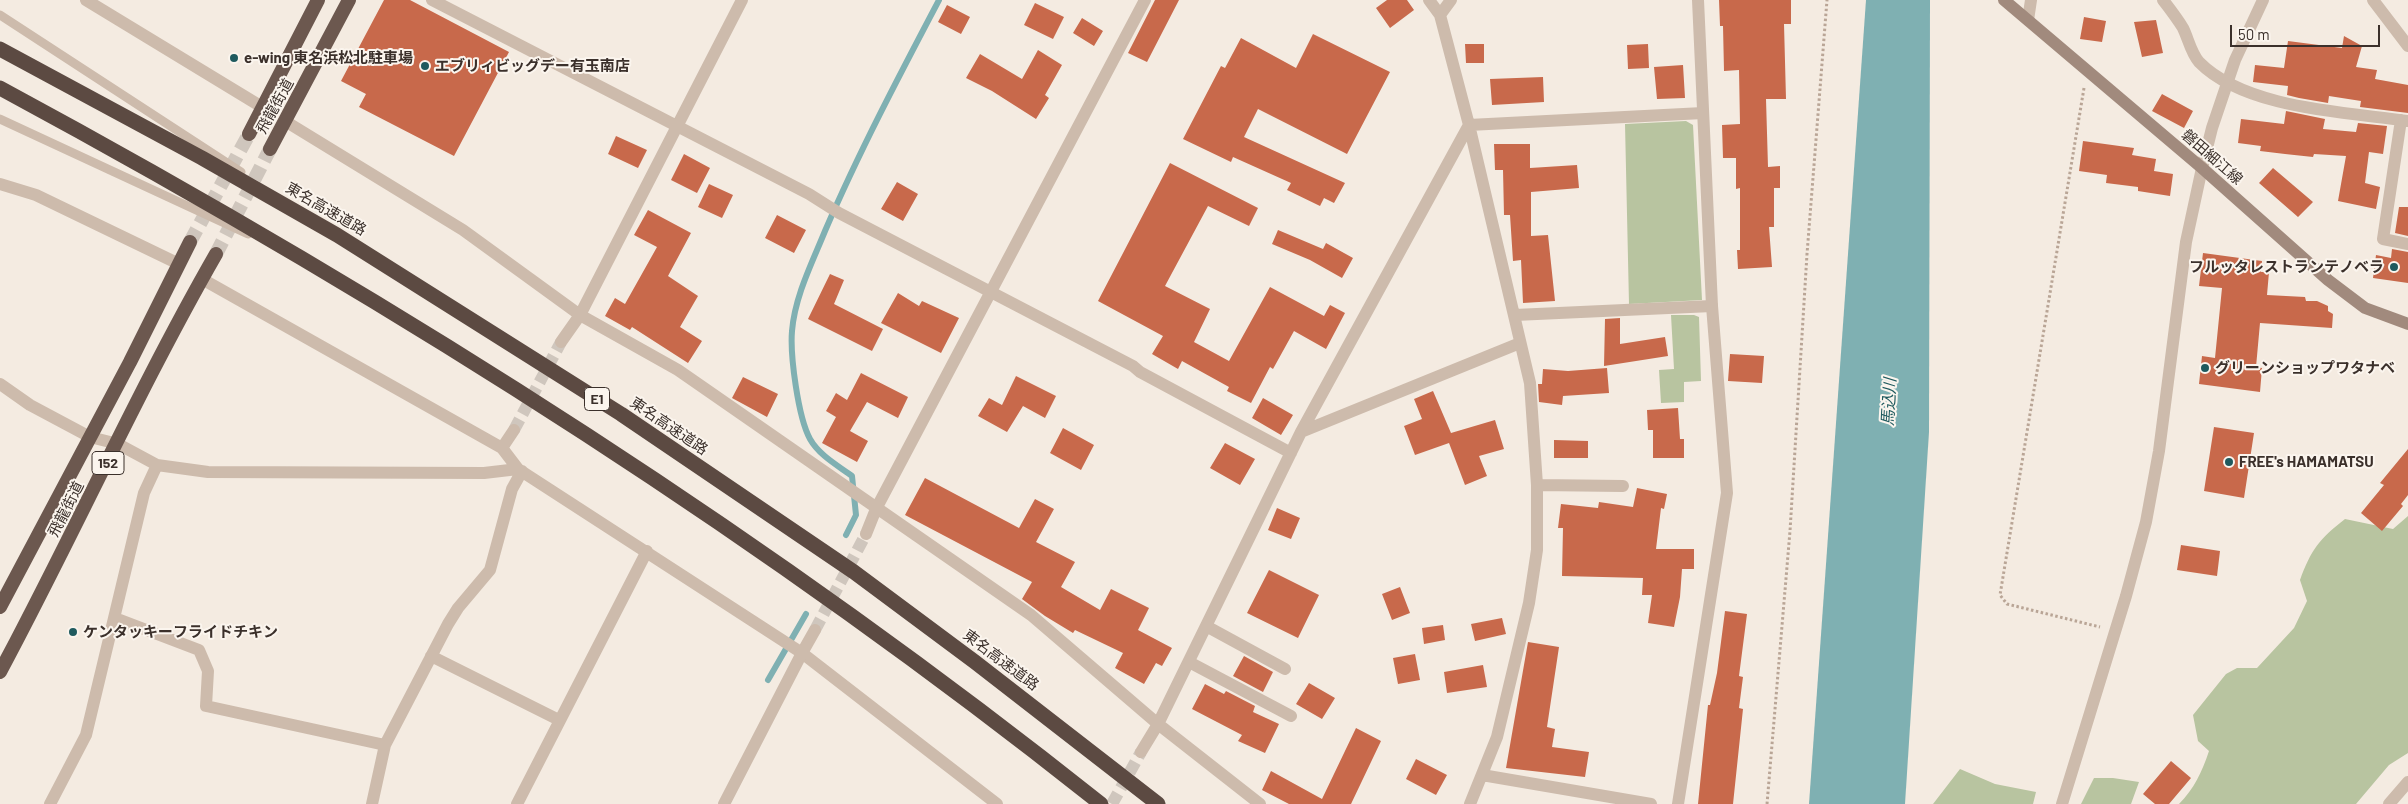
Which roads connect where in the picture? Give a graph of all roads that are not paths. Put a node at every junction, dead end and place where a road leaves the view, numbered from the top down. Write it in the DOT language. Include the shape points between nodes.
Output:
graph roads {
  1 [pos="86,0"];
  2 [pos="318,0"];
  3 [pos="349,0"];
  4 [pos="432,0"];
  5 [pos="742,0"];
  6 [pos="1145,0"];
  7 [pos="1429,0"];
  8 [pos="1451,0"];
  9 [pos="1698,0"];
  10 [pos="2004,0"];
  11 [pos="2031,0"];
  12 [pos="2163,0"];
  13 [pos="2263,0"];
  14 [pos="2373,0"];
  15 [pos="0,15"];
  16 [pos="1440,15"];
  17 [pos="2028,20"];
  18 [pos="2408,46"];
  19 [pos="0,49"];
  20 [pos="2228,83"];
  21 [pos="0,88"];
  22 [pos="262,107"];
  23 [pos="1703,113"];
  24 [pos="0,119"];
  25 [pos="285,121"];
  26 [pos="2405,121"];
  27 [pos="1469,125"];
  28 [pos="676,126"];
  29 [pos="249,134"];
  30 [pos="270,149"];
  31 [pos="2202,168"];
  32 [pos="0,184"];
  33 [pos="337,235"];
  34 [pos="190,242"];
  35 [pos="2408,244"];
  36 [pos="216,254"];
  37 [pos="179,264"];
  38 [pos="318,267"];
  39 [pos="202,279"];
  40 [pos="990,291"];
  41 [pos="1712,306"];
  42 [pos="1515,314"];
  43 [pos="580,315"];
  44 [pos="2408,324"];
  45 [pos="561,342"];
  46 [pos="1520,343"];
  47 [pos="0,384"];
  48 [pos="514,430"];
  49 [pos="1301,432"];
  50 [pos="90,437"];
  51 [pos="118,444"];
  52 [pos="502,448"];
  53 [pos="1291,453"];
  54 [pos="157,465"];
  55 [pos="520,470"];
  56 [pos="1537,486"];
  57 [pos="1623,486"];
  58 [pos="872,506"];
  59 [pos="866,534"];
  60 [pos="647,551"];
  61 [pos="0,607"];
  62 [pos="115,618"];
  63 [pos="1206,626"];
  64 [pos="815,630"];
  65 [pos="801,652"];
  66 [pos="431,656"];
  67 [pos="1189,662"];
  68 [pos="1285,668"];
  69 [pos="0,672"];
  70 [pos="1291,716"];
  71 [pos="559,720"];
  72 [pos="1158,724"];
  73 [pos="386,745"];
  74 [pos="1140,752"];
  75 [pos="1482,775"];
  76 [pos="2408,782"];
  77 [pos="50,804"];
  78 [pos="372,804"];
  79 [pos="517,804"];
  80 [pos="724,804"];
  81 [pos="997,804"];
  82 [pos="1101,804"];
  83 [pos="1158,804"];
  84 [pos="1260,804"];
  85 [pos="1470,804"];
  86 [pos="1651,804"];
  87 [pos="1678,804"];
  88 [pos="2062,804"];
  89 [pos="2389,804"];
  1 -- 22 [label="street"];
  2 -- 22 [label="highway, 飛龍街道"];
  3 -- 25 [label="highway, 飛龍街道"];
  4 -- 28 [label="street"];
  5 -- 28 [label="street"];
  6 -- 40 [label="street"];
  7 -- 16 [label="street"];
  8 -- 16 [label="street"];
  9 -- 23 [label="street"];
  10 -- 17 [label="main road, 磐田細江線"];
  11 -- 17 [label="street"];
  12 -- 20 [label="street" via="2182,27 2197,60"];
  13 -- 20 [label="street"];
  14 -- 18 [label="street"];
  15 -- 33 [label="lane"];
  16 -- 27 [label="street"];
  17 -- 31 [label="main road, 磐田細江線"];
  19 -- 33 [label="highway, 東名高速道路 / E1"];
  20 -- 26 [label="street" via="2291,104"];
  20 -- 31 [label="street"];
  21 -- 38 [label="highway, E1"];
  22 -- 29 [label="highway, 飛龍街道"];
  23 -- 27 [label="street"];
  23 -- 41 [label="street"];
  24 -- 38 [label="lane"];
  25 -- 30 [label="highway, 飛龍街道"];
  25 -- 43 [label="street" via="462,230"];
  26 -- 35 [label="street" via="2384,239"];
  27 -- 42 [label="street"];
  27 -- 49 [label="street"];
  28 -- 40 [label="street"];
  28 -- 43 [label="street"];
  31 -- 44 [label="main road, 磐田細江線" via="2347,295 2365,308"];
  31 -- 88 [label="street" via="2186,242 2160,442 2146,522"];
  32 -- 37 [label="street" via="36,195"];
  33 -- 83 [label="highway, 東名高速道路 / E1" via="621,414 854,572"];
  34 -- 37 [label="highway, 飛龍街道 / 152"];
  36 -- 39 [label="highway, 飛龍街道 / 152"];
  37 -- 50 [label="highway, 飛龍街道 / 152"];
  38 -- 82 [label="highway, E1" via="435,337 702,511 954,690"];
  39 -- 51 [label="highway, 飛龍街道 / 152" via="158,359"];
  39 -- 52 [label="street"];
  40 -- 53 [label="street"];
  40 -- 58 [label="street"];
  41 -- 42 [label="street"];
  41 -- 87 [label="street" via="1727,493"];
  42 -- 46 [label="street"];
  43 -- 45 [label="street"];
  43 -- 58 [label="street" via="678,370"];
  46 -- 49 [label="street"];
  46 -- 56 [label="street" via="1530,383"];
  47 -- 50 [label="street" via="30,405"];
  48 -- 52 [label="street"];
  49 -- 53 [label="street"];
  50 -- 51 [label="street"];
  50 -- 61 [label="highway, 飛龍街道 / 152"];
  51 -- 54 [label="street"];
  51 -- 69 [label="highway, 飛龍街道 / 152"];
  52 -- 55 [label="street"];
  53 -- 63 [label="street"];
  54 -- 55 [label="street" via="208,472 484,473"];
  54 -- 62 [label="street" via="144,493"];
  55 -- 60 [label="street"];
  55 -- 66 [label="street" via="490,570 458,608"];
  56 -- 57 [label="street"];
  56 -- 75 [label="street" via="1537,550 1529,604 1497,737"];
  58 -- 59 [label="street"];
  58 -- 72 [label="street" via="1031,615"];
  60 -- 65 [label="street"];
  60 -- 71 [label="street"];
  62 -- 73 [label="street" via="199,650 208,671 206,706"];
  62 -- 77 [label="street" via="86,735"];
  63 -- 67 [label="street"];
  63 -- 68 [label="street"];
  64 -- 65 [label="street"];
  65 -- 80 [label="street"];
  65 -- 81 [label="street"];
  66 -- 71 [label="street"];
  66 -- 73 [label="street"];
  67 -- 70 [label="street"];
  67 -- 72 [label="street"];
  71 -- 79 [label="street"];
  72 -- 74 [label="street"];
  72 -- 84 [label="street"];
  73 -- 78 [label="street"];
  75 -- 85 [label="street"];
  75 -- 86 [label="street"];
  76 -- 89 [label="street"];
}
